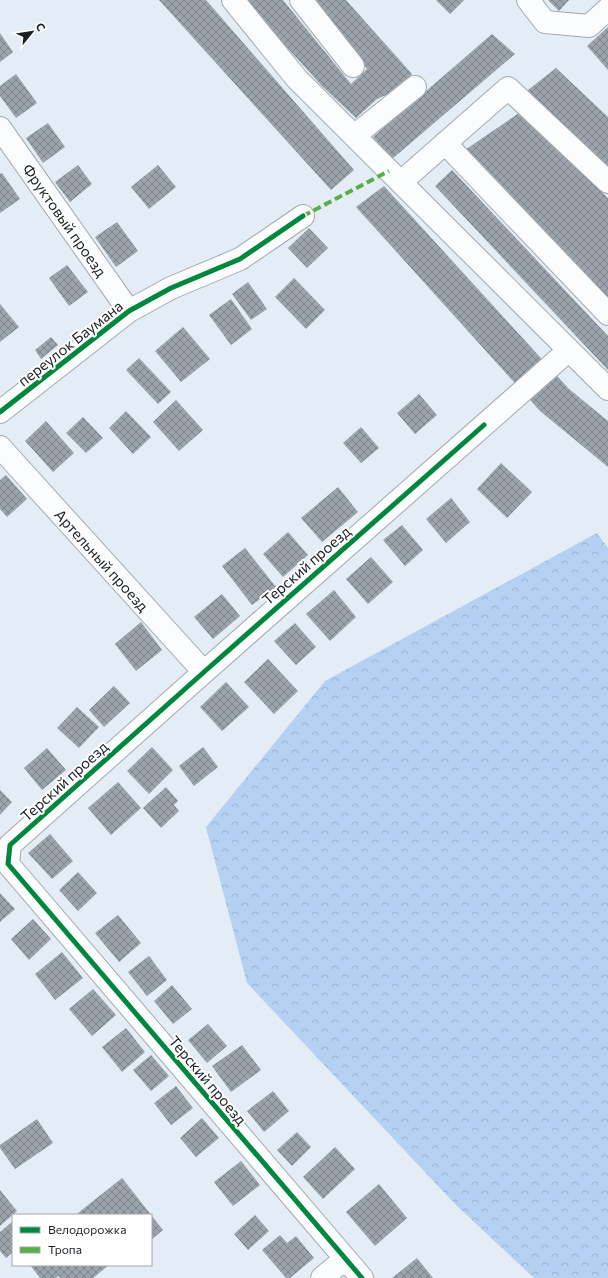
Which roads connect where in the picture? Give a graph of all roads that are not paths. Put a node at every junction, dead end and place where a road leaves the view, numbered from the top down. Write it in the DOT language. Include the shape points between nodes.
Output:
graph roads {
  1 [pos="234,0"];
  2 [pos="301,0"];
  3 [pos="528,0"];
  4 [pos="608,9"];
  5 [pos="353,66"];
  6 [pos="415,87"];
  7 [pos="0,128"];
  8 [pos="354,136"];
  9 [pos="445,143"];
  10 [pos="401,182"];
  11 [pos="608,182"];
  12 [pos="303,216"];
  13 [pos="129,311"];
  14 [pos="608,314"];
  15 [pos="569,350"];
  16 [pos="608,389"];
  17 [pos="0,412"];
  18 [pos="0,448"];
  19 [pos="204,672"];
  20 [pos="345,1259"];
  21 [pos="322,1278"];
  22 [pos="362,1278"];
  1 -- 8 [label="street" via="297,79"];
  2 -- 5 [label="street"];
  3 -- 4 [label="street" via="545,22 589,26"];
  6 -- 8 [label="street"];
  7 -- 13 [label="street, Фруктовый проезд"];
  8 -- 10 [label="street"];
  9 -- 10 [label="street"];
  9 -- 11 [label="street" via="508,88"];
  9 -- 14 [label="street"];
  10 -- 15 [label="street"];
  12 -- 13 [label="street, переулок Баумана" via="240,259 171,288"];
  13 -- 17 [label="street, переулок Баумана"];
  15 -- 16 [label="street"];
  15 -- 19 [label="street, Терский проезд"];
  18 -- 19 [label="street, Артельный проезд"];
  19 -- 20 [label="street, Терский проезд" via="10,845 8,864"];
  20 -- 21 [label="street"];
  20 -- 22 [label="street, Терский проезд"];
}
